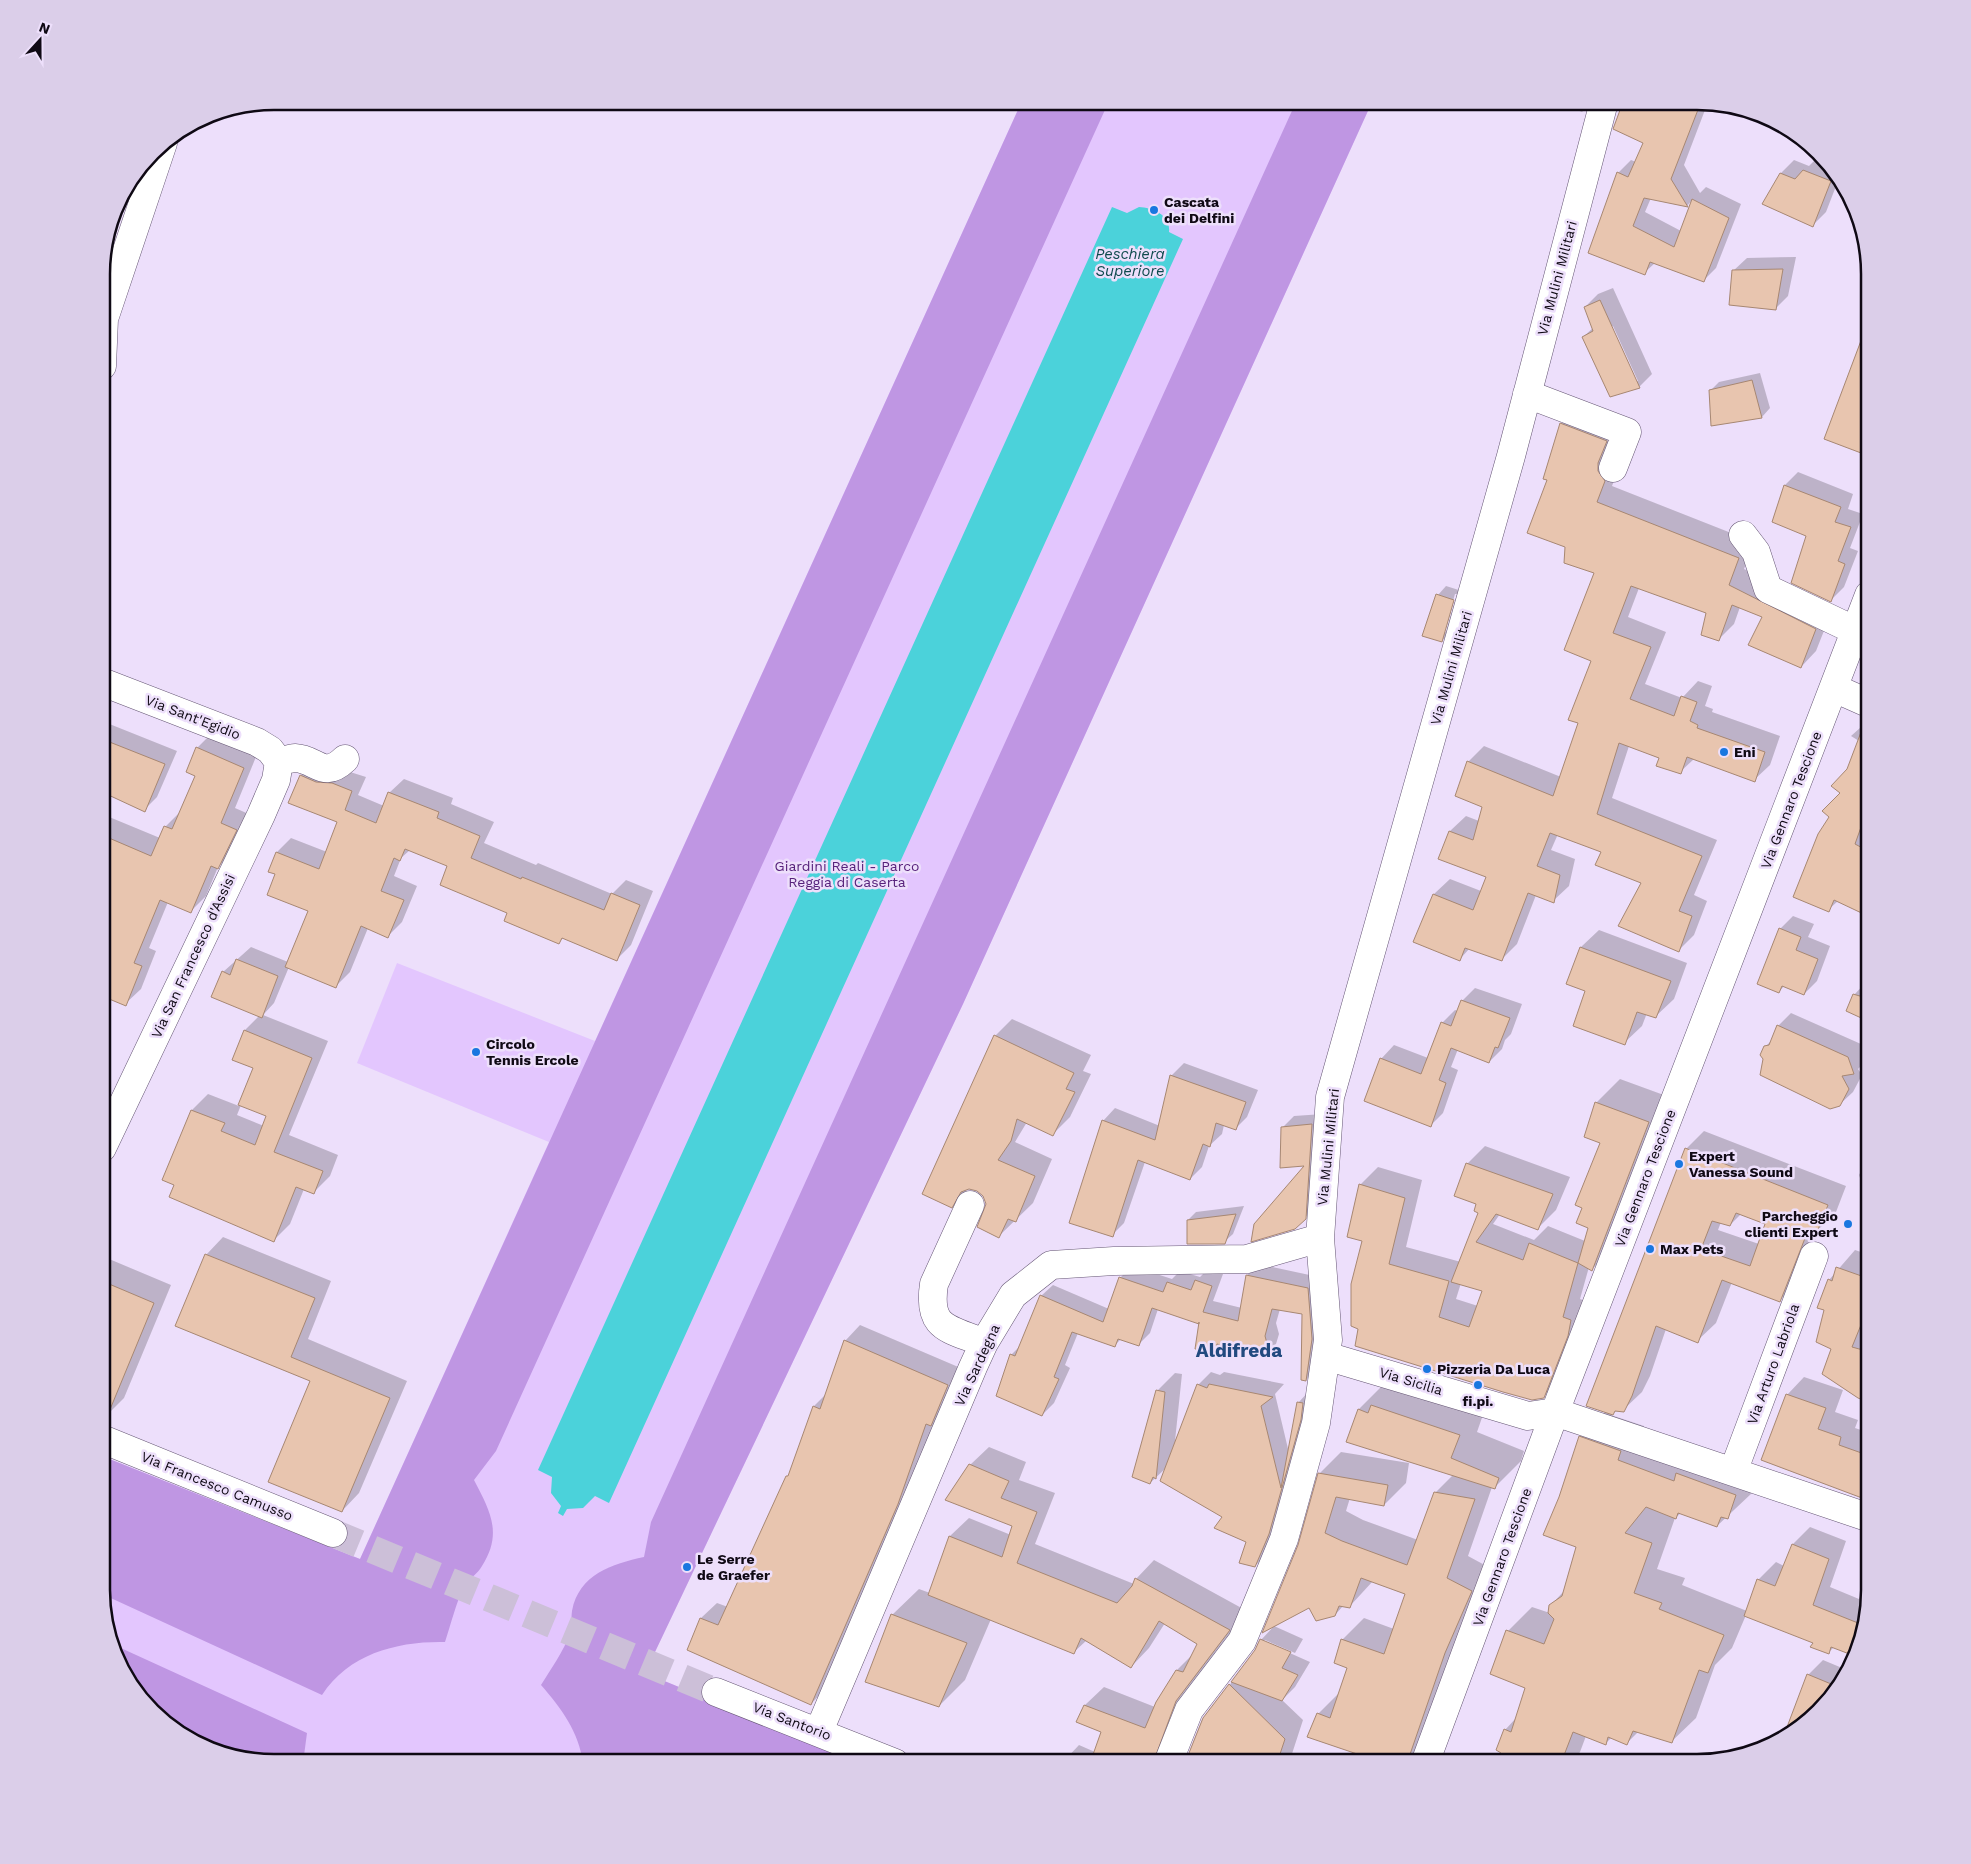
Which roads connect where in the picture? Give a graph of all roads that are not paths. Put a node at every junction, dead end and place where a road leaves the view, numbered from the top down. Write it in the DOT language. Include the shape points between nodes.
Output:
graph roads {
  1 [pos="1602,110"];
  2 [pos="157,160"];
  3 [pos="110,301"];
  4 [pos="1528,394"];
  5 [pos="1614,468"];
  6 [pos="1743,535"];
  7 [pos="1861,628"];
  8 [pos="110,685"];
  9 [pos="1834,688"];
  10 [pos="1861,700"];
  11 [pos="345,759"];
  12 [pos="279,762"];
  13 [pos="110,1131"];
  14 [pos="970,1205"];
  15 [pos="1320,1238"];
  16 [pos="1814,1256"];
  17 [pos="984,1343"];
  18 [pos="1326,1356"];
  19 [pos="1555,1412"];
  20 [pos="110,1442"];
  21 [pos="1733,1472"];
  22 [pos="1861,1515"];
  23 [pos="333,1533"];
  24 [pos="716,1692"];
  25 [pos="819,1731"];
  26 [pos="874,1754"];
  27 [pos="1172,1754"];
  28 [pos="1428,1754"];
  1 -- 4 [label="street, Via Mulini Militari"];
  2 -- 3 [label="street"];
  4 -- 5 [label="street" via="1627,432"];
  4 -- 15 [label="street, Via Mulini Militari" via="1330,1097"];
  6 -- 7 [label="street" via="1756,552 1768,588"];
  7 -- 9 [label="street, Via Gennaro Tescione"];
  8 -- 12 [label="street, Via Sant'Egidio" via="257,742 270,750"];
  9 -- 10 [label="street"];
  9 -- 19 [label="street, Via Gennaro Tescione"];
  11 -- 12 [label="street" via="336,767 327,769 295,758"];
  12 -- 13 [label="street, Via San Francesco d'Assisi" via="276,780 261,815"];
  14 -- 17 [label="street" via="934,1284 932,1297 934,1316 941,1324"];
  15 -- 17 [label="street, Via Sardegna" via="1247,1259 1114,1260 1051,1266 1013,1295"];
  15 -- 18 [label="street, Via Mulini Militari" via="1328,1340"];
  16 -- 21 [label="street, Via Arturo Labriola"];
  17 -- 25 [label="street, Via Sardegna"];
  18 -- 19 [label="street, Via Sicilia" via="1528,1416"];
  18 -- 27 [label="street, Via Mulini Militari" via="1316,1423 1284,1539 1242,1641 1189,1710"];
  19 -- 21 [label="street"];
  19 -- 28 [label="street, Via Gennaro Tescione"];
  20 -- 23 [label="street, Via Francesco Camusso"];
  21 -- 22 [label="street"];
  24 -- 25 [label="street, Via Santorio"];
  25 -- 26 [label="street, Via Santorio"];
}
